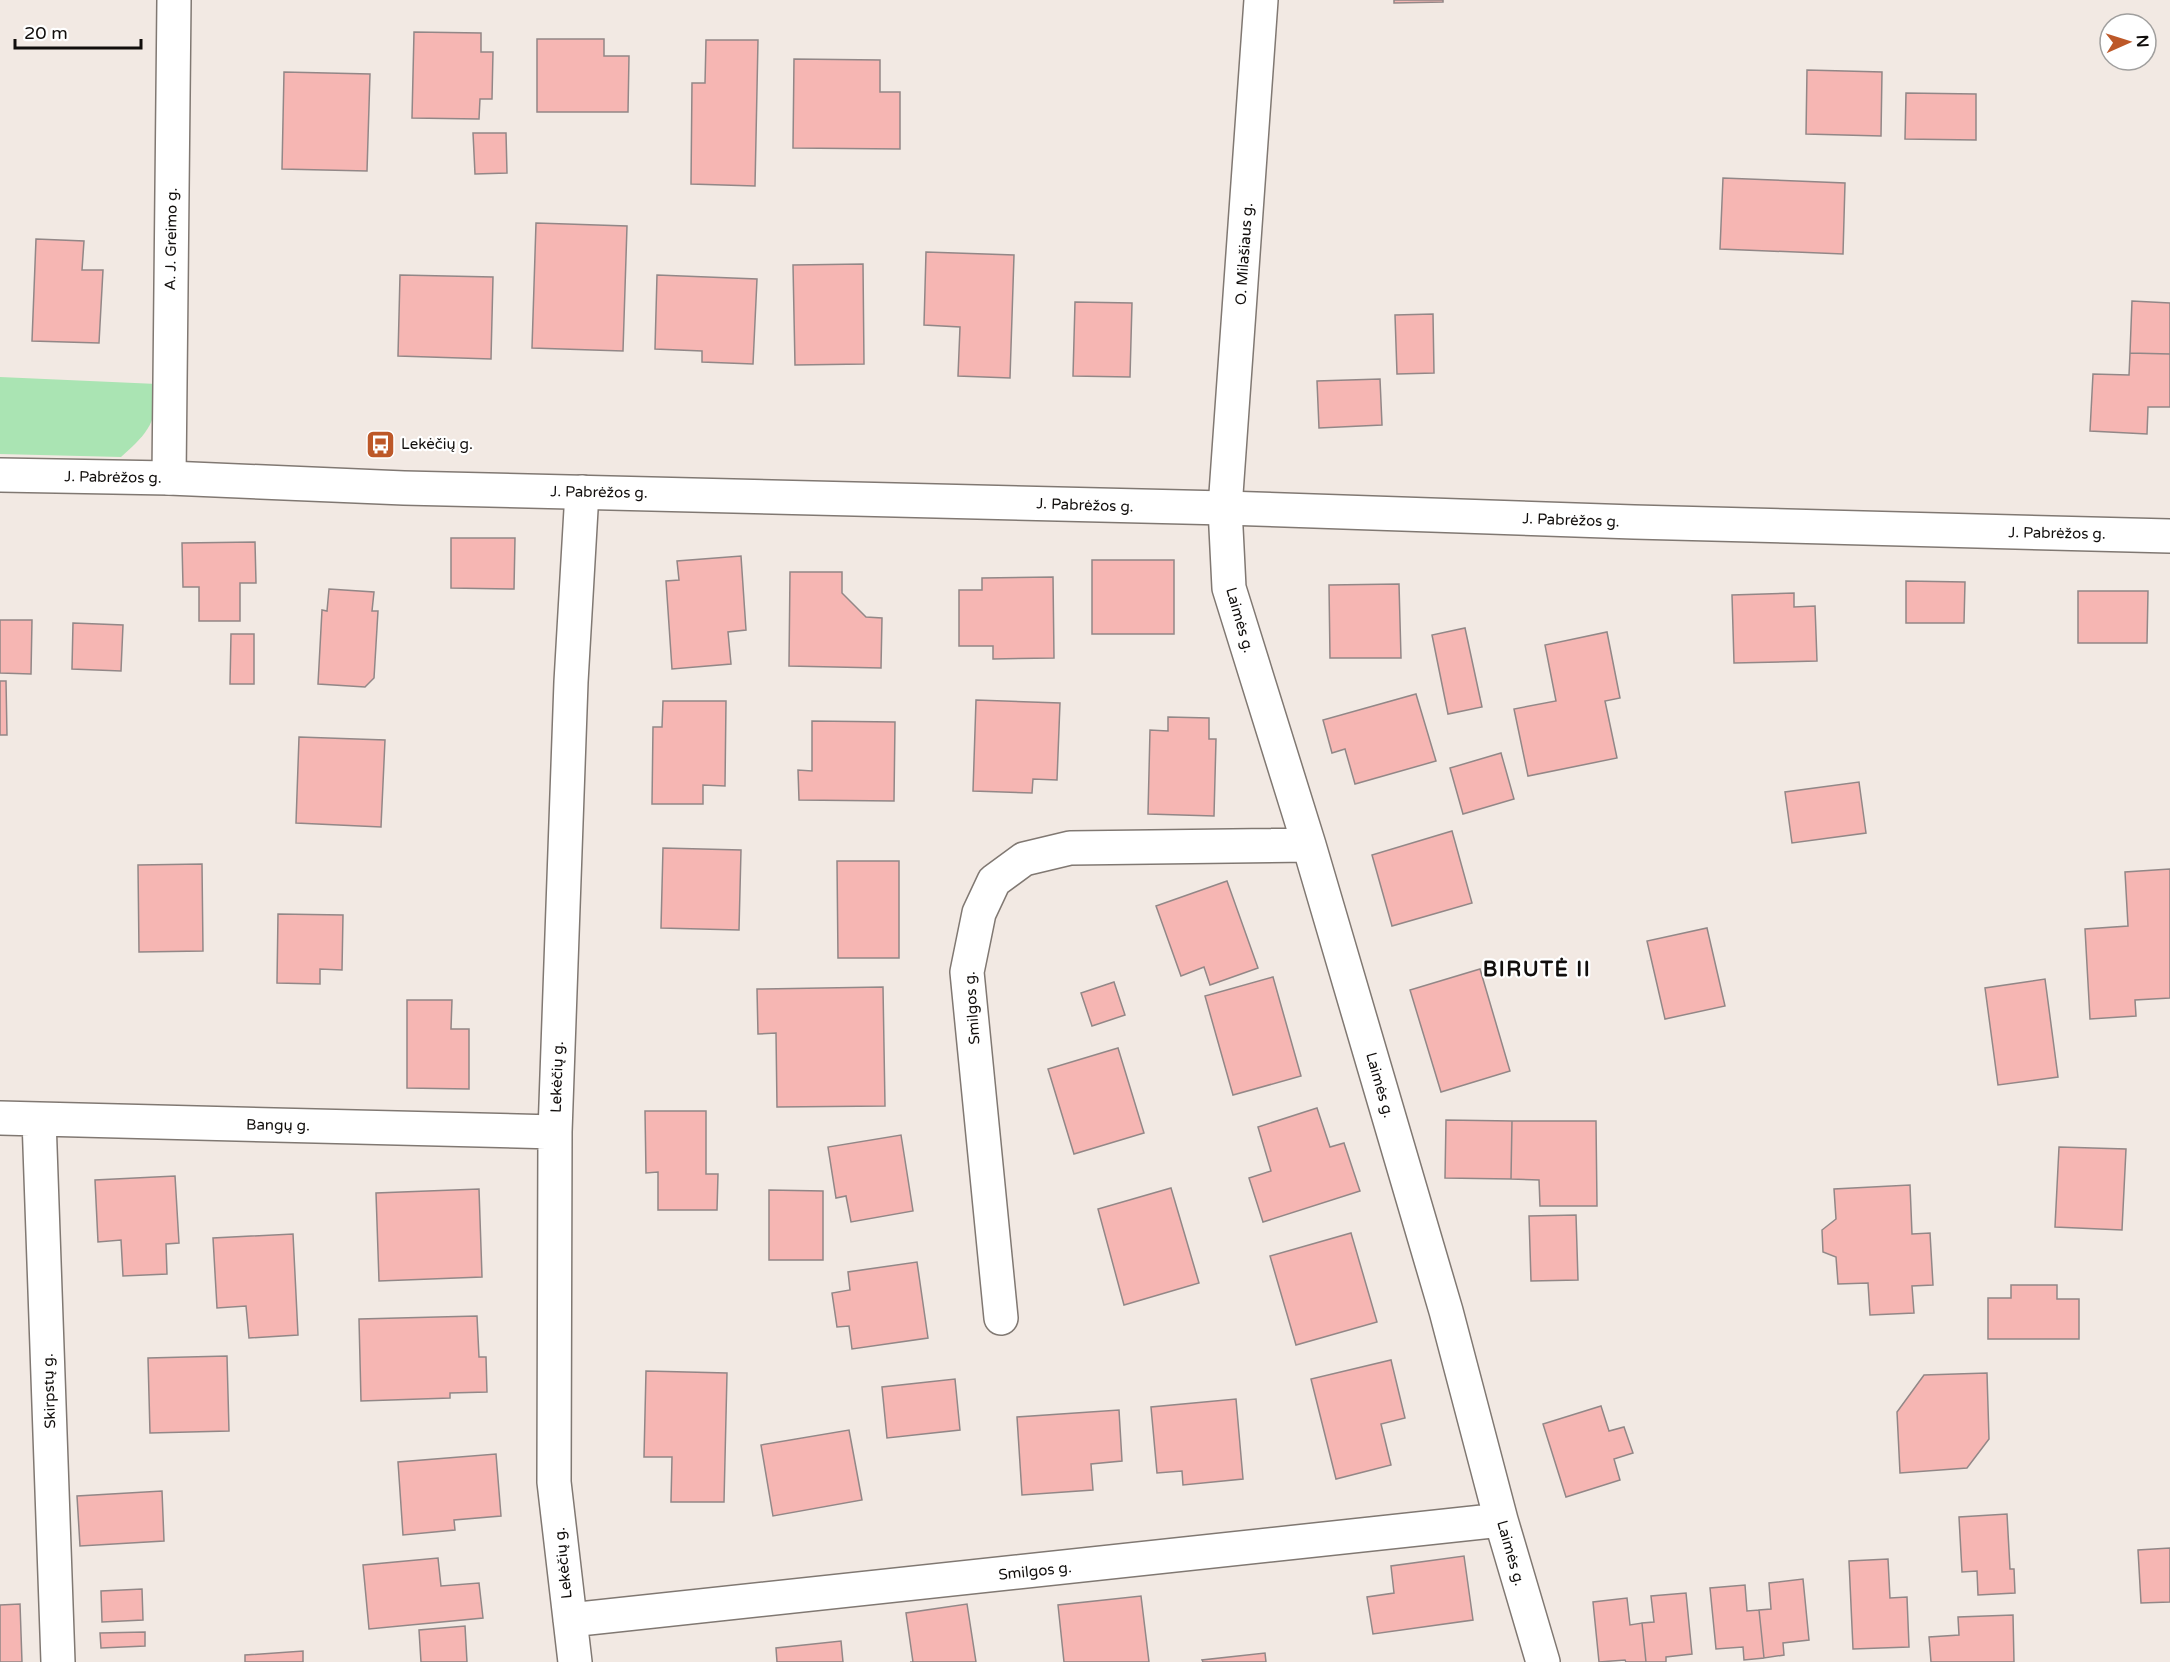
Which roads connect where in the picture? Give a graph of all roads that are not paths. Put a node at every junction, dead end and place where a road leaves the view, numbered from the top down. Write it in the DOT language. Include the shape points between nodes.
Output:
graph roads {
  1 [pos="174,0"];
  2 [pos="1261,0"];
  3 [pos="0,475"];
  4 [pos="169,478"];
  5 [pos="582,492"];
  6 [pos="1225,508"];
  7 [pos="2170,536"];
  8 [pos="1309,845"];
  9 [pos="0,1118"];
  10 [pos="39,1119"];
  11 [pos="555,1132"];
  12 [pos="1001,1318"];
  13 [pos="1501,1520"];
  14 [pos="570,1620"];
  15 [pos="58,1662"];
  16 [pos="575,1662"];
  17 [pos="1543,1662"];
  1 -- 4 [label="street, A. J. Greimo g."];
  2 -- 6 [label="street, O. Milašiaus g."];
  3 -- 4 [label="street, J. Pabrėžos g."];
  4 -- 5 [label="street, J. Pabrėžos g."];
  5 -- 6 [label="street, J. Pabrėžos g."];
  5 -- 11 [label="street, Lekėčių g."];
  6 -- 7 [label="street, J. Pabrėžos g."];
  6 -- 8 [label="street, Laimės g." via="1229,588"];
  8 -- 12 [label="street, Smilgos g." via="1070,848 1024,858 994,881 979,913 967,972"];
  8 -- 13 [label="street, Laimės g." via="1446,1311"];
  9 -- 10 [label="street, Bangų g."];
  10 -- 11 [label="street, Bangų g."];
  10 -- 15 [label="street, Skirpstų g."];
  11 -- 14 [label="street, Lekėčių g." via="554,1482"];
  13 -- 14 [label="street, Smilgos g."];
  13 -- 17 [label="street, Laimės g."];
  14 -- 16 [label="street, Lekėčių g."];
}
